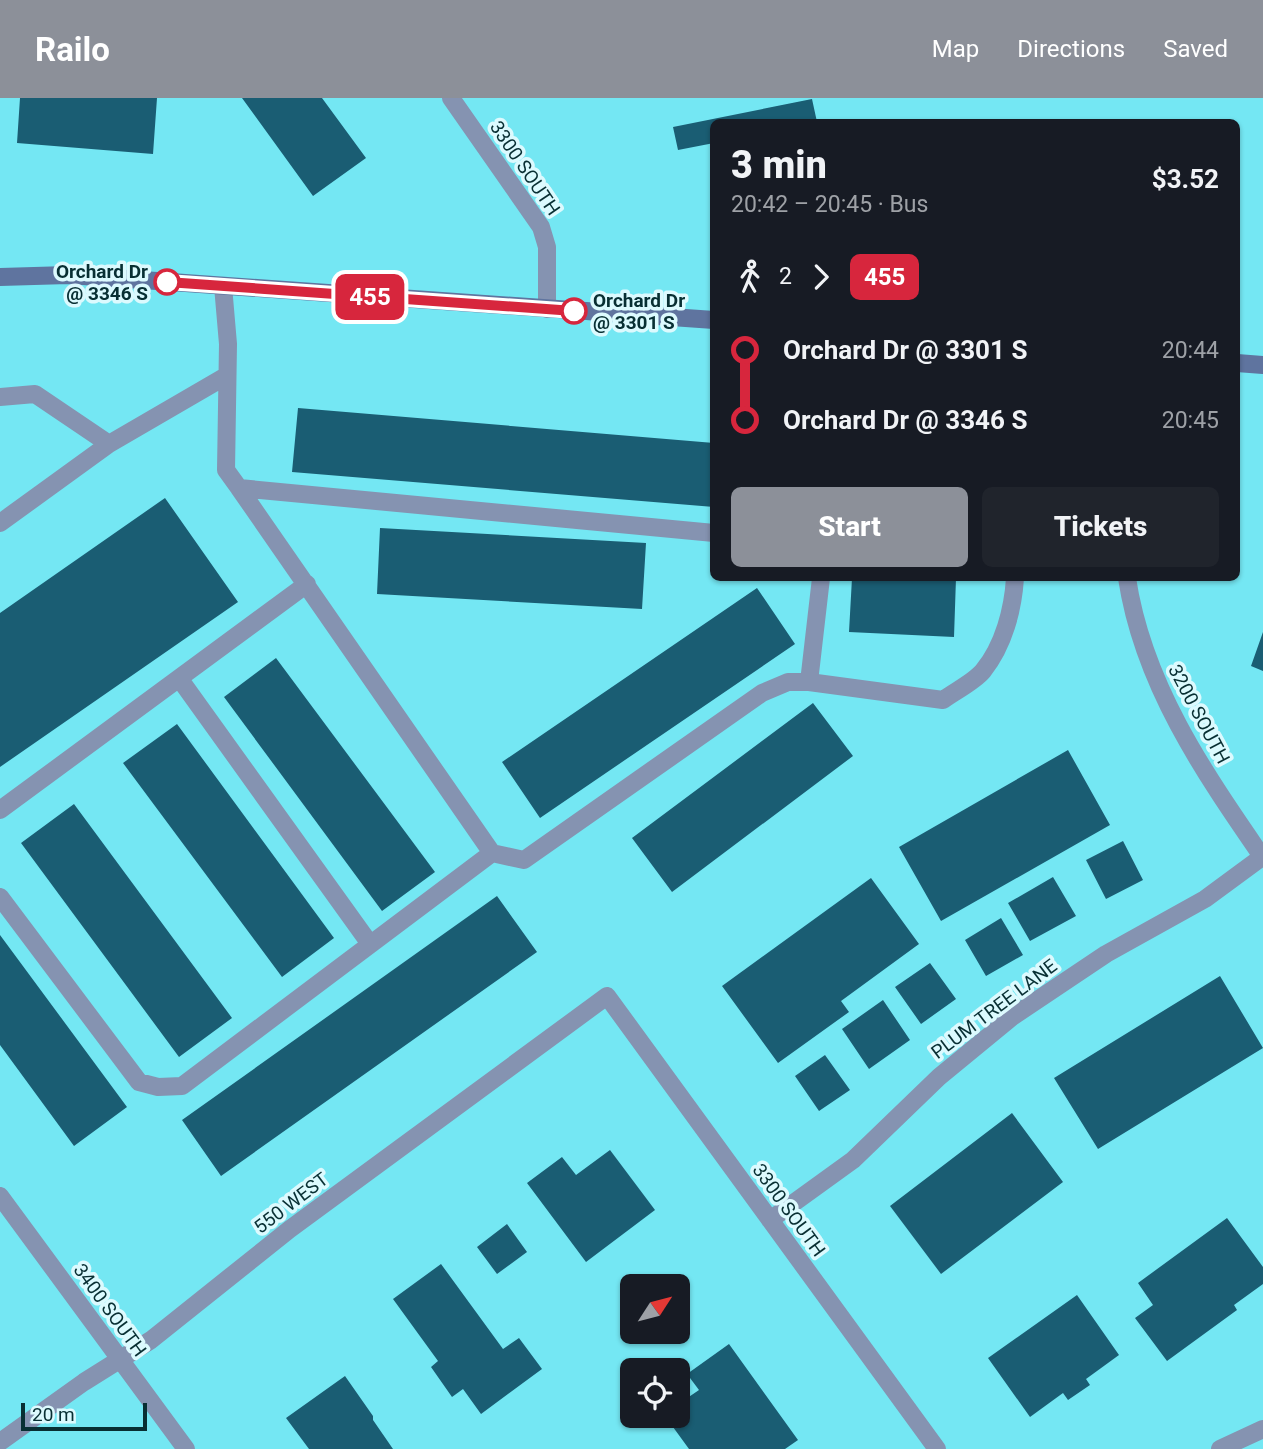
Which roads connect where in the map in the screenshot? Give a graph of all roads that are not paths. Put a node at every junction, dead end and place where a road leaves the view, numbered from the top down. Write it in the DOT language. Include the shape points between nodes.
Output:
graph roads {
  1 [pos="451,98"];
  2 [pos="0,277"];
  3 [pos="223,286"];
  4 [pos="547,309"];
  5 [pos="710,320"];
  6 [pos="1240,363"];
  7 [pos="1263,365"];
  8 [pos="226,376"];
  9 [pos="0,397"];
  10 [pos="109,444"];
  11 [pos="239,488"];
  12 [pos="0,523"];
  13 [pos="710,533"];
  14 [pos="821,581"];
  15 [pos="1015,581"];
  16 [pos="1128,581"];
  17 [pos="307,584"];
  18 [pos="179,678"];
  19 [pos="809,682"];
  20 [pos="0,810"];
  21 [pos="492,853"];
  22 [pos="1263,857"];
  23 [pos="0,897"];
  24 [pos="370,944"];
  25 [pos="607,996"];
  26 [pos="0,1196"];
  27 [pos="771,1220"];
  28 [pos="121,1360"];
  29 [pos="1263,1429"];
  30 [pos="0,1442"];
  31 [pos="186,1449"];
  32 [pos="937,1449"];
  33 [pos="1220,1449"];
  1 -- 4 [label="street, 3300 SOUTH" via="541,227 547,247"];
  2 -- 3 [label="main road" via="68,275"];
  3 -- 4 [label="main road"];
  3 -- 8 [label="street"];
  4 -- 5 [label="main road"];
  6 -- 7 [label="main road"];
  8 -- 10 [label="street"];
  8 -- 11 [label="street" via="226,470"];
  9 -- 10 [label="street" via="35,394"];
  10 -- 12 [label="street"];
  11 -- 13 [label="street"];
  11 -- 17 [label="street"];
  14 -- 19 [label="street"];
  15 -- 19 [label="street" via="1003,635 983,672 943,700"];
  16 -- 22 [label="street, 3200 SOUTH" via="1136,624 1157,685 1198,762"];
  17 -- 18 [label="street"];
  17 -- 21 [label="street"];
  18 -- 20 [label="street"];
  18 -- 24 [label="street"];
  19 -- 21 [label="street" via="788,682 762,693 524,860"];
  21 -- 24 [label="street"];
  22 -- 27 [label="street, PLUM TREE LANE" via="1205,899 1106,954 1012,1017 939,1077 853,1160"];
  23 -- 24 [label="street" via="139,1082 158,1087 182,1086"];
  25 -- 27 [label="street, 3300 SOUTH"];
  25 -- 28 [label="street, 550 WEST" via="290,1229"];
  26 -- 28 [label="street, 3400 SOUTH"];
  27 -- 32 [label="street, 3300 SOUTH"];
  28 -- 30 [label="street, 550 WEST"];
  28 -- 31 [label="street, 3400 SOUTH"];
  29 -- 33 [label="street"];
}
